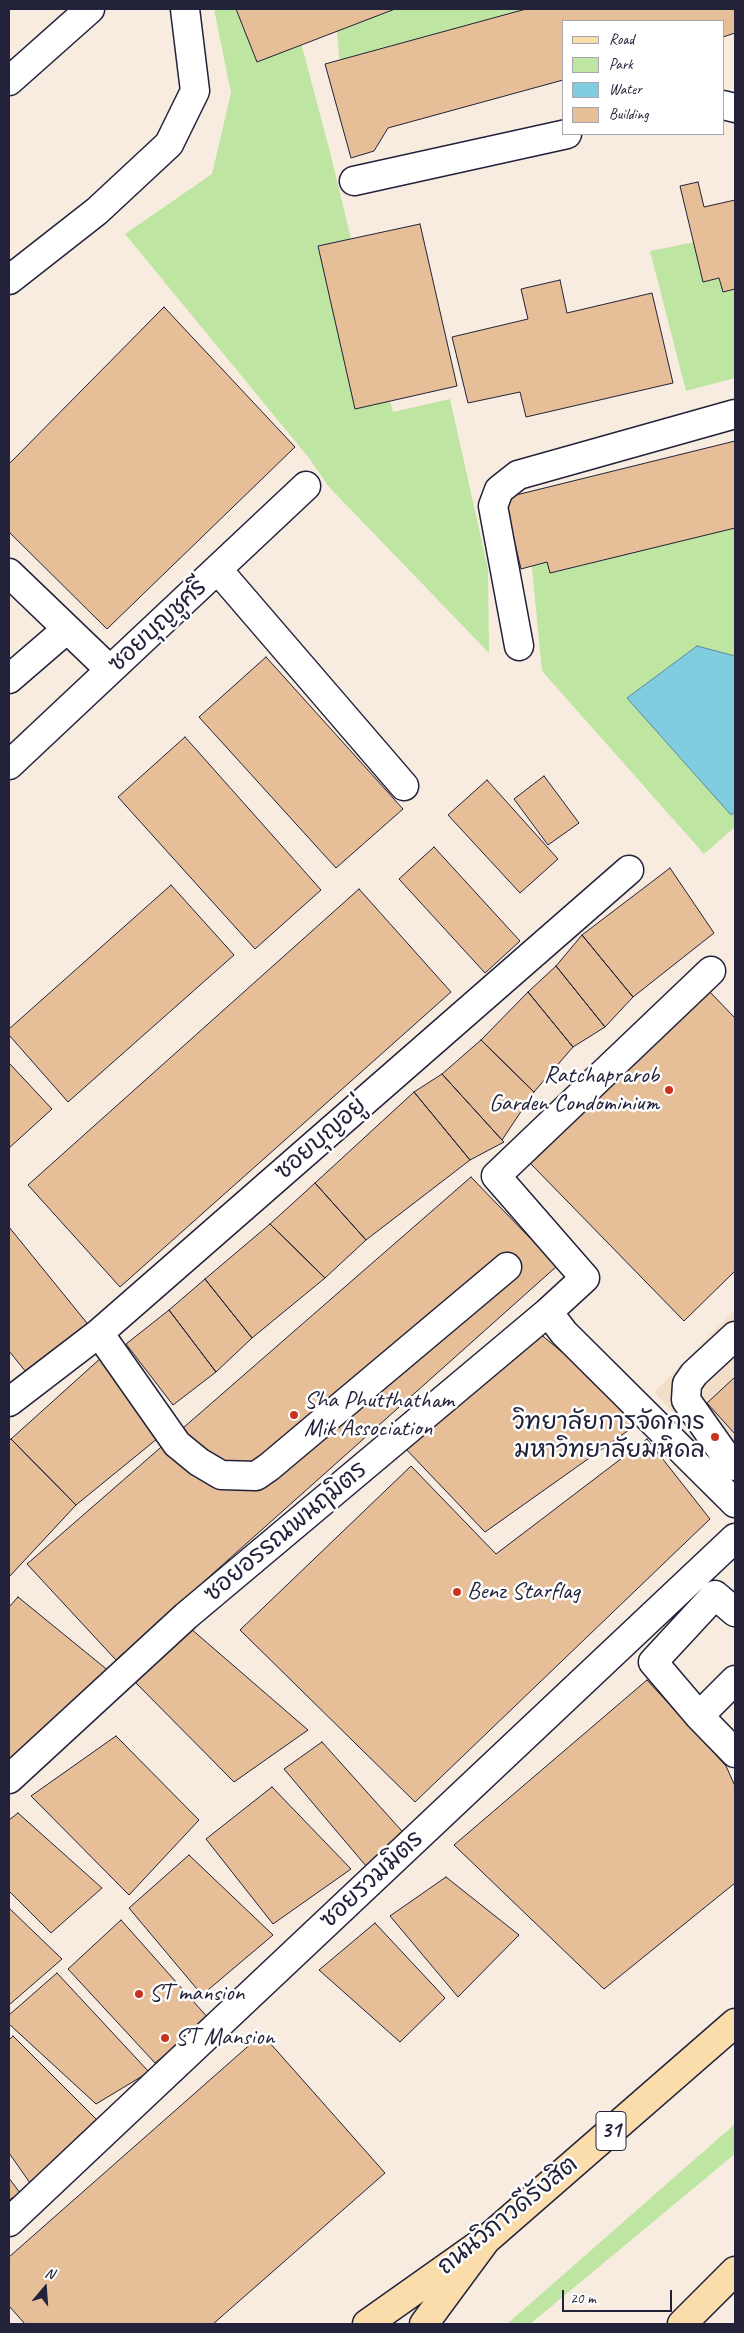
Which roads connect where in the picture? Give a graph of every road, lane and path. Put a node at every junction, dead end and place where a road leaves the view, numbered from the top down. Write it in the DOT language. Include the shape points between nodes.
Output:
graph roads {
  1 [pos="90,9"];
  2 [pos="185,9"];
  3 [pos="9,81"];
  4 [pos="562,135"];
  5 [pos="354,181"];
  6 [pos="9,280"];
  7 [pos="735,414"];
  8 [pos="306,486"];
  9 [pos="218,570"];
  10 [pos="9,574"];
  11 [pos="67,629"];
  12 [pos="519,646"];
  13 [pos="110,670"];
  14 [pos="9,679"];
  15 [pos="9,765"];
  16 [pos="404,786"];
  17 [pos="629,870"];
  18 [pos="711,971"];
  19 [pos="506,1268"];
  20 [pos="548,1312"];
  21 [pos="98,1333"];
  22 [pos="735,1336"];
  23 [pos="9,1402"];
  24 [pos="735,1466"];
  25 [pos="735,1503"];
  26 [pos="735,1538"];
  27 [pos="735,1612"];
  28 [pos="735,1680"];
  29 [pos="699,1716"];
  30 [pos="735,1753"];
  31 [pos="9,1778"];
  32 [pos="735,2023"];
  33 [pos="9,2222"];
  34 [pos="486,2240"];
  35 [pos="735,2271"];
  36 [pos="367,2324"];
  37 [pos="424,2324"];
  38 [pos="682,2324"];
  1 -- 3 [label="street"];
  2 -- 6 [label="street" via="196,91 169,144 97,211"];
  4 -- 5 [label="street"];
  7 -- 12 [label="street" via="518,475 498,490 493,506"];
  8 -- 9 [label="street, ซอยบุญชูศรี"];
  9 -- 13 [label="street, ซอยบุญชูศรี"];
  9 -- 16 [label="street"];
  10 -- 11 [label="street"];
  11 -- 13 [label="street"];
  11 -- 14 [label="street"];
  13 -- 15 [label="street, ซอยบุญชูศรี"];
  17 -- 21 [label="street, ซอยบุญอยู่"];
  18 -- 20 [label="street, ซอยอรรณพนฤมิตร" via="496,1176 585,1278"];
  19 -- 21 [label="street" via="256,1476 221,1474 177,1444"];
  20 -- 25 [label="street" via="564,1334"];
  20 -- 31 [label="street, ซอยอรรณพนฤมิตร" via="186,1616"];
  21 -- 23 [label="street, ซอยบุญอยู่"];
  22 -- 24 [label="street" via="694,1374 687,1384 686,1400"];
  26 -- 33 [label="street, ซอยรวมมิตร"];
  27 -- 29 [label="street" via="715,1595 653,1662"];
  28 -- 29 [label="street"];
  29 -- 30 [label="street"];
  32 -- 34 [label="main road, ถนนวิภาวดีรังสิต / 31"];
  34 -- 36 [label="main road, ถนนวิภาวดีรังสิต / 31"];
  34 -- 37 [label="main road"];
  35 -- 38 [label="main road"];
}
